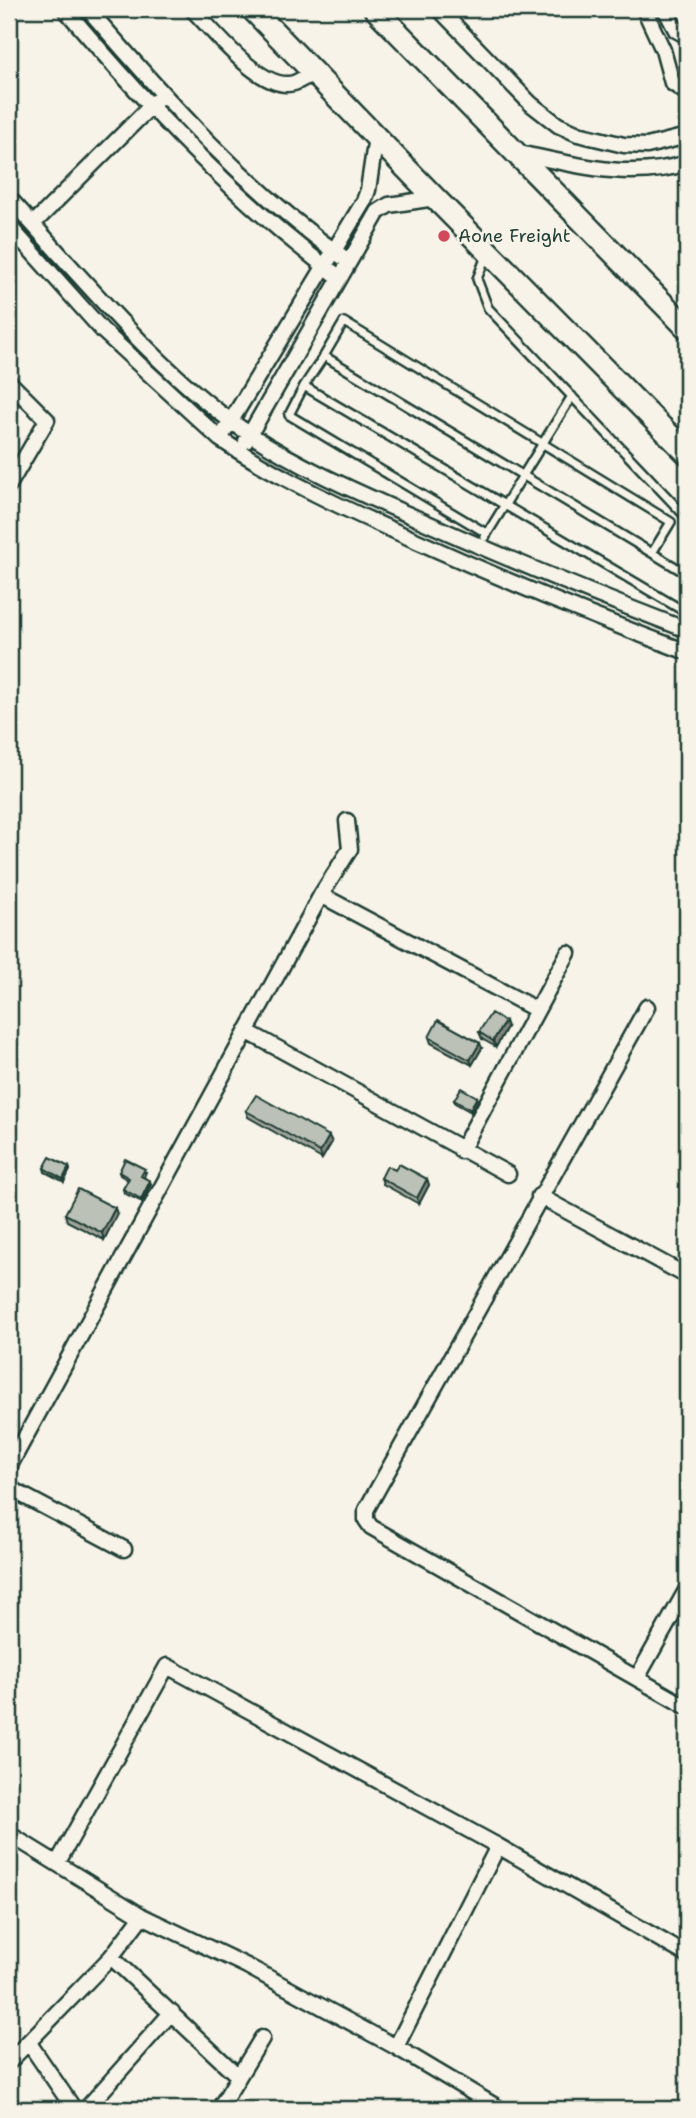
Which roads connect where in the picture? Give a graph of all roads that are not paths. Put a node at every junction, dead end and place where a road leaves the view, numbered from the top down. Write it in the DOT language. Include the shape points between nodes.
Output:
graph roads {
  1 [pos="65,9"];
  2 [pos="88,9"];
  3 [pos="192,9"];
  4 [pos="252,9"];
  5 [pos="375,9"];
  6 [pos="439,9"];
  7 [pos="644,9"];
  8 [pos="666,9"];
  9 [pos="687,36"];
  10 [pos="313,73"];
  11 [pos="687,93"];
  12 [pos="162,95"];
  13 [pos="150,106"];
  14 [pos="687,136"];
  15 [pos="376,137"];
  16 [pos="519,153"];
  17 [pos="687,163"];
  18 [pos="9,198"];
  19 [pos="435,198"];
  20 [pos="33,225"];
  21 [pos="9,226"];
  22 [pos="333,250"];
  23 [pos="488,252"];
  24 [pos="348,261"];
  25 [pos="324,266"];
  26 [pos="339,276"];
  27 [pos="687,328"];
  28 [pos="324,356"];
  29 [pos="9,382"];
  30 [pos="304,386"];
  31 [pos="572,396"];
  32 [pos="232,421"];
  33 [pos="250,435"];
  34 [pos="220,439"];
  35 [pos="542,444"];
  36 [pos="240,452"];
  37 [pos="687,453"];
  38 [pos="523,475"];
  39 [pos="9,485"];
  40 [pos="505,504"];
  41 [pos="685,516"];
  42 [pos="671,523"];
  43 [pos="486,533"];
  44 [pos="480,547"];
  45 [pos="652,554"];
  46 [pos="687,575"];
  47 [pos="687,613"];
  48 [pos="687,630"];
  49 [pos="687,652"];
  50 [pos="347,821"];
  51 [pos="321,895"];
  52 [pos="568,953"];
  53 [pos="647,1007"];
  54 [pos="537,1010"];
  55 [pos="246,1031"];
  56 [pos="461,1151"];
  57 [pos="508,1174"];
  58 [pos="539,1196"];
  59 [pos="687,1276"];
  60 [pos="9,1467"];
  61 [pos="9,1488"];
  62 [pos="124,1549"];
  63 [pos="687,1589"];
  64 [pos="637,1678"];
  65 [pos="687,1707"];
  66 [pos="9,1834"];
  67 [pos="498,1846"];
  68 [pos="58,1862"];
  69 [pos="142,1916"];
  70 [pos="687,1955"];
  71 [pos="111,1957"];
  72 [pos="172,2012"];
  73 [pos="262,2038"];
  74 [pos="29,2043"];
  75 [pos="396,2047"];
  76 [pos="9,2062"];
  77 [pos="237,2076"];
  78 [pos="74,2109"];
  79 [pos="86,2109"];
  80 [pos="219,2109"];
  81 [pos="500,2109"];
  1 -- 13 [label="street"];
  2 -- 12 [label="street"];
  3 -- 10 [label="street" via="271,82 292,84"];
  4 -- 10 [label="main road"];
  5 -- 16 [label="main road"];
  6 -- 14 [label="street" via="531,104 558,125 624,145 647,146"];
  7 -- 11 [label="street" via="672,83"];
  8 -- 9 [label="street" via="676,30"];
  10 -- 15 [label="main road"];
  12 -- 13 [label="street"];
  12 -- 22 [label="street" via="250,185"];
  13 -- 20 [label="street"];
  13 -- 25 [label="street"];
  15 -- 19 [label="main road"];
  15 -- 22 [label="street" via="368,190"];
  16 -- 17 [label="street" via="619,172 655,172"];
  16 -- 27 [label="main road"];
  18 -- 20 [label="street"];
  19 -- 23 [label="main road"];
  19 -- 24 [label="street" via="389,205 378,212"];
  20 -- 32 [label="street" via="142,341"];
  21 -- 34 [label="street" via="103,331"];
  22 -- 24 [label="street"];
  22 -- 25 [label="street"];
  23 -- 31 [label="lane" via="477,279 488,308"];
  23 -- 37 [label="main road"];
  24 -- 26 [label="street"];
  25 -- 26 [label="street"];
  25 -- 32 [label="street"];
  26 -- 33 [label="street"];
  28 -- 30 [label="lane"];
  28 -- 35 [label="lane" via="344,322"];
  28 -- 38 [label="lane"];
  29 -- 39 [label="street" via="47,420"];
  30 -- 40 [label="lane"];
  30 -- 43 [label="lane" via="289,415"];
  31 -- 35 [label="lane"];
  31 -- 41 [label="lane"];
  32 -- 33 [label="street"];
  32 -- 34 [label="street"];
  33 -- 36 [label="street"];
  33 -- 44 [label="street" via="353,490"];
  34 -- 36 [label="street"];
  35 -- 38 [label="lane"];
  35 -- 42 [label="lane"];
  36 -- 49 [label="street" via="349,511 547,598"];
  38 -- 40 [label="lane"];
  38 -- 45 [label="lane"];
  40 -- 43 [label="lane"];
  40 -- 47 [label="lane"];
  41 -- 42 [label="lane"];
  42 -- 45 [label="lane"];
  43 -- 44 [label="lane"];
  44 -- 48 [label="street"];
  45 -- 46 [label="lane"];
  50 -- 51 [label="street" via="350,849"];
  51 -- 54 [label="street"];
  51 -- 55 [label="street"];
  52 -- 54 [label="street"];
  53 -- 58 [label="street"];
  54 -- 56 [label="street"];
  55 -- 56 [label="street"];
  55 -- 60 [label="street"];
  56 -- 57 [label="street"];
  58 -- 59 [label="street"];
  58 -- 64 [label="street" via="366,1510 366,1520 371,1527"];
  61 -- 62 [label="street"];
  63 -- 64 [label="street"];
  64 -- 65 [label="street"];
  66 -- 68 [label="street"];
  67 -- 68 [label="street" via="167,1666"];
  67 -- 70 [label="street"];
  67 -- 75 [label="street"];
  68 -- 69 [label="street"];
  69 -- 71 [label="street"];
  69 -- 75 [label="street" via="247,1966"];
  71 -- 72 [label="street"];
  71 -- 74 [label="street"];
  72 -- 77 [label="street"];
  72 -- 79 [label="street"];
  73 -- 77 [label="street"];
  74 -- 76 [label="street"];
  74 -- 78 [label="street"];
  75 -- 81 [label="street"];
  77 -- 80 [label="street"];
}
